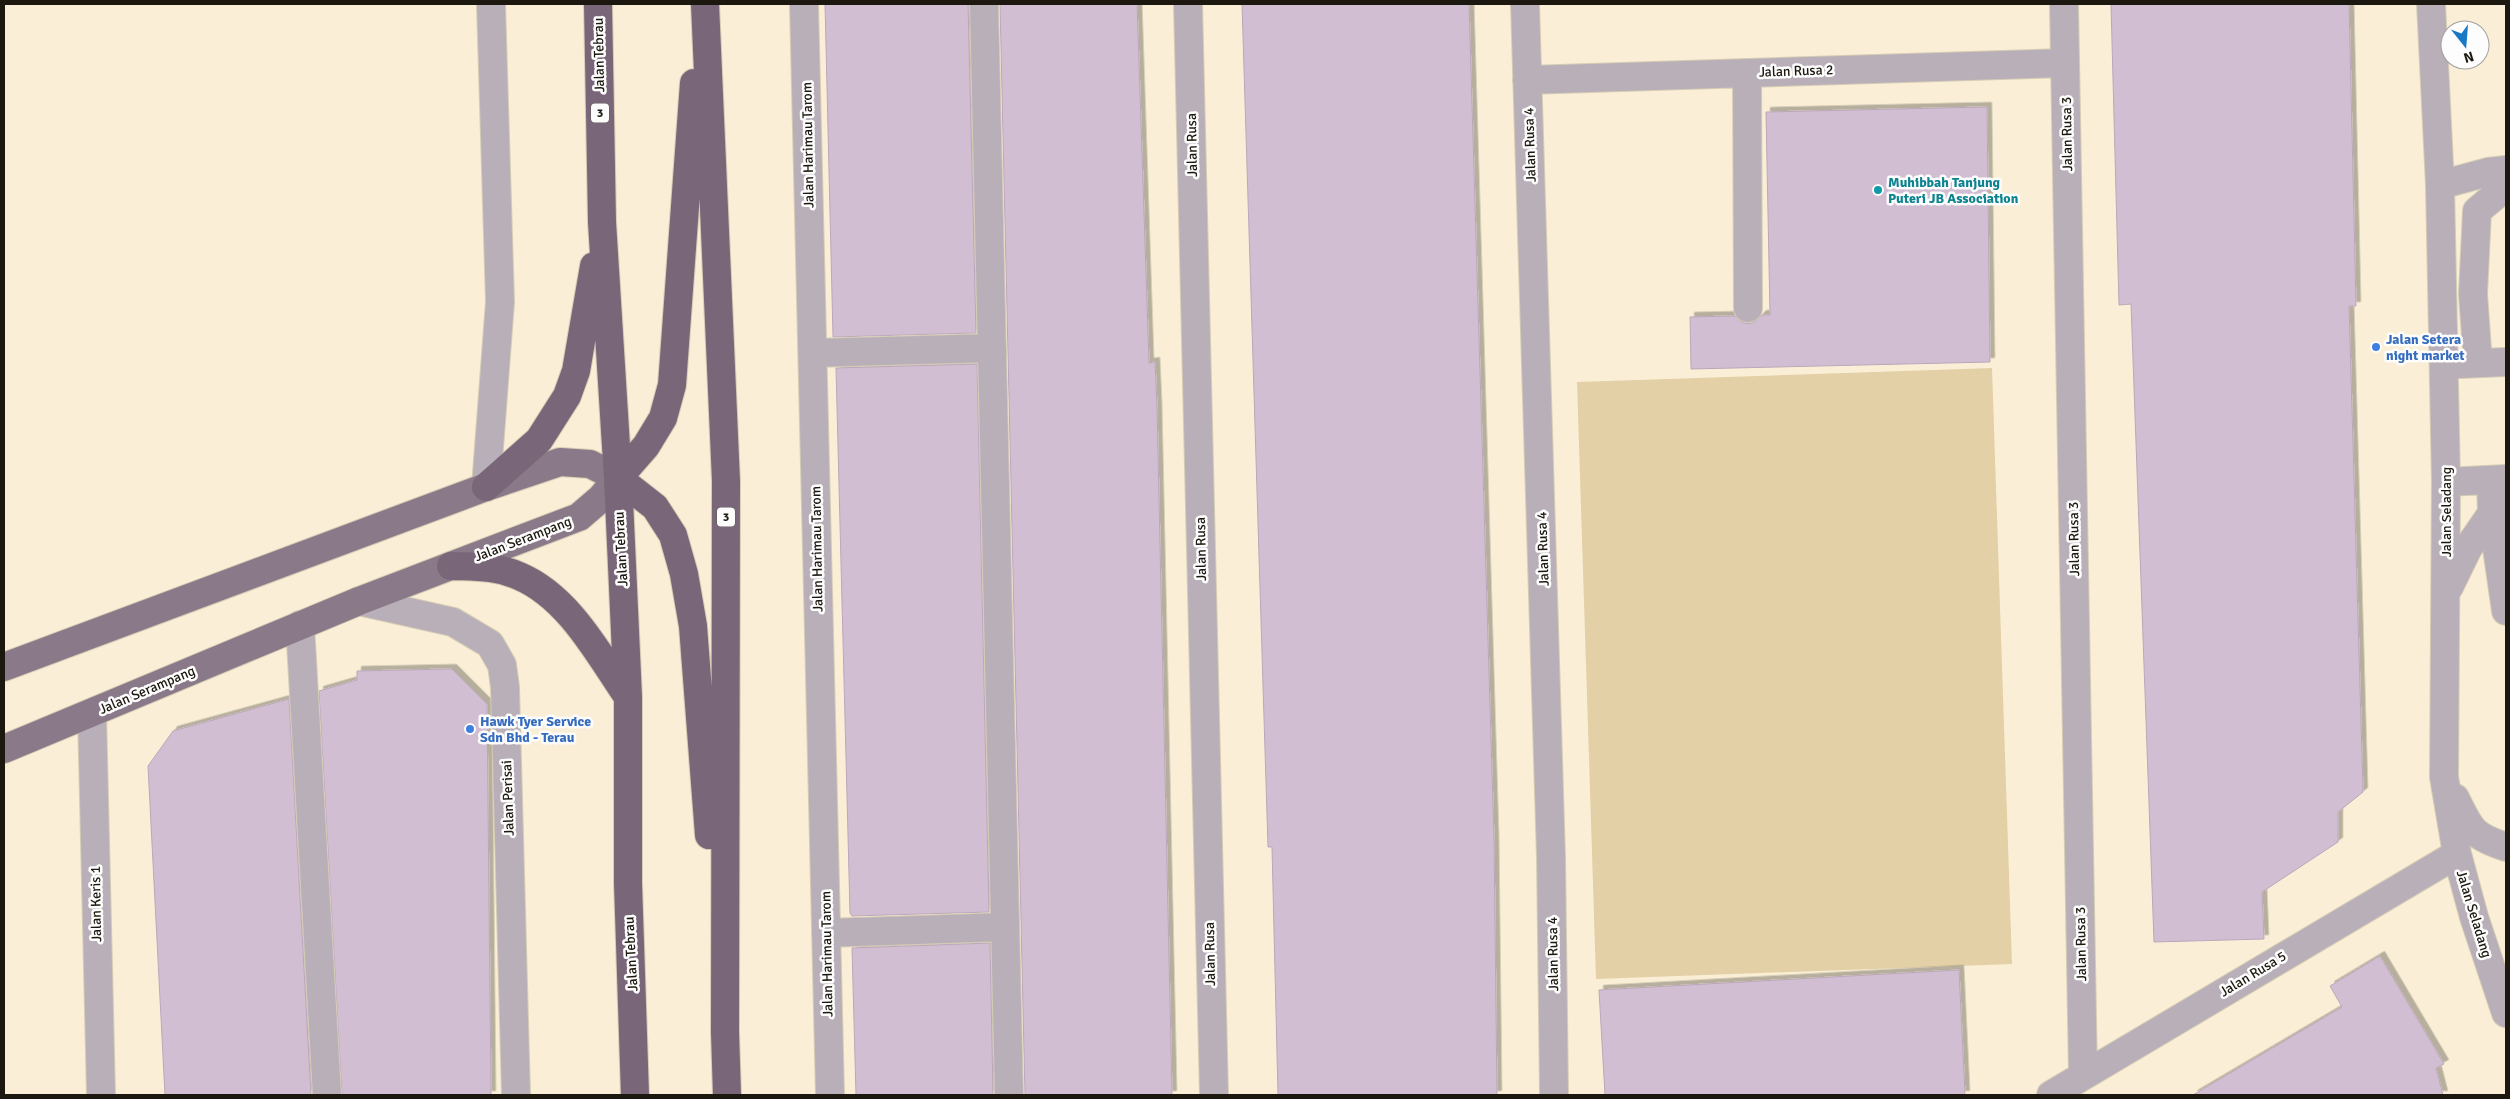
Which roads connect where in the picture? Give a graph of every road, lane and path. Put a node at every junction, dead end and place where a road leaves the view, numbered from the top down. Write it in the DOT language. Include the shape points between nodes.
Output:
graph roads {
  1 [pos="491,4"];
  2 [pos="598,4"];
  3 [pos="699,4"];
  4 [pos="705,4"];
  5 [pos="804,4"];
  6 [pos="984,4"];
  7 [pos="1188,4"];
  8 [pos="1526,4"];
  9 [pos="2064,4"];
  10 [pos="2431,4"];
  11 [pos="2065,63"];
  12 [pos="1747,73"];
  13 [pos="1528,80"];
  14 [pos="2502,173"];
  15 [pos="2440,185"];
  16 [pos="602,222"];
  17 [pos="1748,308"];
  18 [pos="992,348"];
  19 [pos="813,353"];
  20 [pos="2506,362"];
  21 [pos="2478,363"];
  22 [pos="2443,364"];
  23 [pos="618,478"];
  24 [pos="2498,479"];
  25 [pos="2446,482"];
  26 [pos="486,487"];
  27 [pos="2492,514"];
  28 [pos="451,566"];
  29 [pos="2447,593"];
  30 [pos="359,601"];
  31 [pos="2506,611"];
  32 [pos="300,625"];
  33 [pos="4,668"];
  34 [pos="628,697"];
  35 [pos="92,713"];
  36 [pos="4,749"];
  37 [pos="2444,777"];
  38 [pos="2506,847"];
  39 [pos="2456,854"];
  40 [pos="1005,927"];
  41 [pos="826,932"];
  42 [pos="2506,1013"];
  43 [pos="725,1032"];
  44 [pos="2083,1074"];
  45 [pos="101,1095"];
  46 [pos="327,1095"];
  47 [pos="516,1095"];
  48 [pos="636,1095"];
  49 [pos="727,1095"];
  50 [pos="830,1095"];
  51 [pos="1009,1095"];
  52 [pos="1214,1095"];
  53 [pos="1554,1095"];
  54 [pos="2051,1095"];
  1 -- 26 [label="street" via="500,302"];
  2 -- 16 [label="highway, Jalan Tebrau / 3"];
  3 -- 23 [label="highway" via="672,385 663,418 646,446"];
  4 -- 43 [label="highway, 3" via="726,482"];
  5 -- 19 [label="street, Jalan Harimau Tarom"];
  6 -- 18 [label="street"];
  7 -- 52 [label="street, Jalan Rusa"];
  8 -- 13 [label="street, Jalan Rusa 4"];
  9 -- 11 [label="street, Jalan Rusa 3"];
  10 -- 15 [label="street, Jalan Seladang"];
  11 -- 12 [label="street, Jalan Rusa 2"];
  11 -- 44 [label="street, Jalan Rusa 3"];
  12 -- 13 [label="street, Jalan Rusa 2"];
  12 -- 17 [label="street"];
  13 -- 53 [label="street, Jalan Rusa 4" via="1551,827"];
  14 -- 15 [label="street"];
  14 -- 21 [label="street" via="2503,189 2477,211 2473,294"];
  15 -- 22 [label="street, Jalan Seladang"];
  16 -- 23 [label="highway, Jalan Tebrau / 3"];
  16 -- 26 [label="highway" via="576,371 567,396 538,440"];
  18 -- 19 [label="street"];
  18 -- 40 [label="street"];
  19 -- 41 [label="street, Jalan Harimau Tarom"];
  20 -- 21 [label="street"];
  21 -- 22 [label="street"];
  22 -- 25 [label="street, Jalan Seladang"];
  23 -- 26 [label="main road" via="590,464 560,462"];
  23 -- 28 [label="main road, Jalan Serampang" via="579,517"];
  23 -- 34 [label="highway, Jalan Tebrau / 3"];
  23 -- 43 [label="highway" via="656,507 673,534 684,574 693,626"];
  24 -- 25 [label="street"];
  24 -- 27 [label="street"];
  25 -- 29 [label="street, Jalan Seladang"];
  26 -- 33 [label="main road"];
  27 -- 29 [label="street" via="2468,548"];
  27 -- 31 [label="street"];
  28 -- 30 [label="main road, Jalan Serampang"];
  28 -- 34 [label="highway" via="489,567 520,576 553,598 578,626"];
  29 -- 37 [label="street, Jalan Seladang"];
  30 -- 32 [label="main road, Jalan Serampang"];
  30 -- 47 [label="street, Jalan Perisai" via="453,622 490,644 502,665"];
  32 -- 35 [label="main road, Jalan Serampang"];
  32 -- 46 [label="street"];
  34 -- 48 [label="highway, Jalan Tebrau / 3" via="628,883"];
  35 -- 36 [label="main road, Jalan Serampang"];
  35 -- 45 [label="street, Jalan Keris 1"];
  37 -- 38 [label="street" via="2469,828 2482,839"];
  37 -- 39 [label="street, Jalan Seladang"];
  39 -- 42 [label="street, Jalan Seladang"];
  39 -- 44 [label="street, Jalan Rusa 5"];
  40 -- 41 [label="street"];
  40 -- 51 [label="street"];
  41 -- 50 [label="street, Jalan Harimau Tarom"];
  43 -- 49 [label="highway, 3"];
  44 -- 54 [label="street, Jalan Rusa 5"];
}
